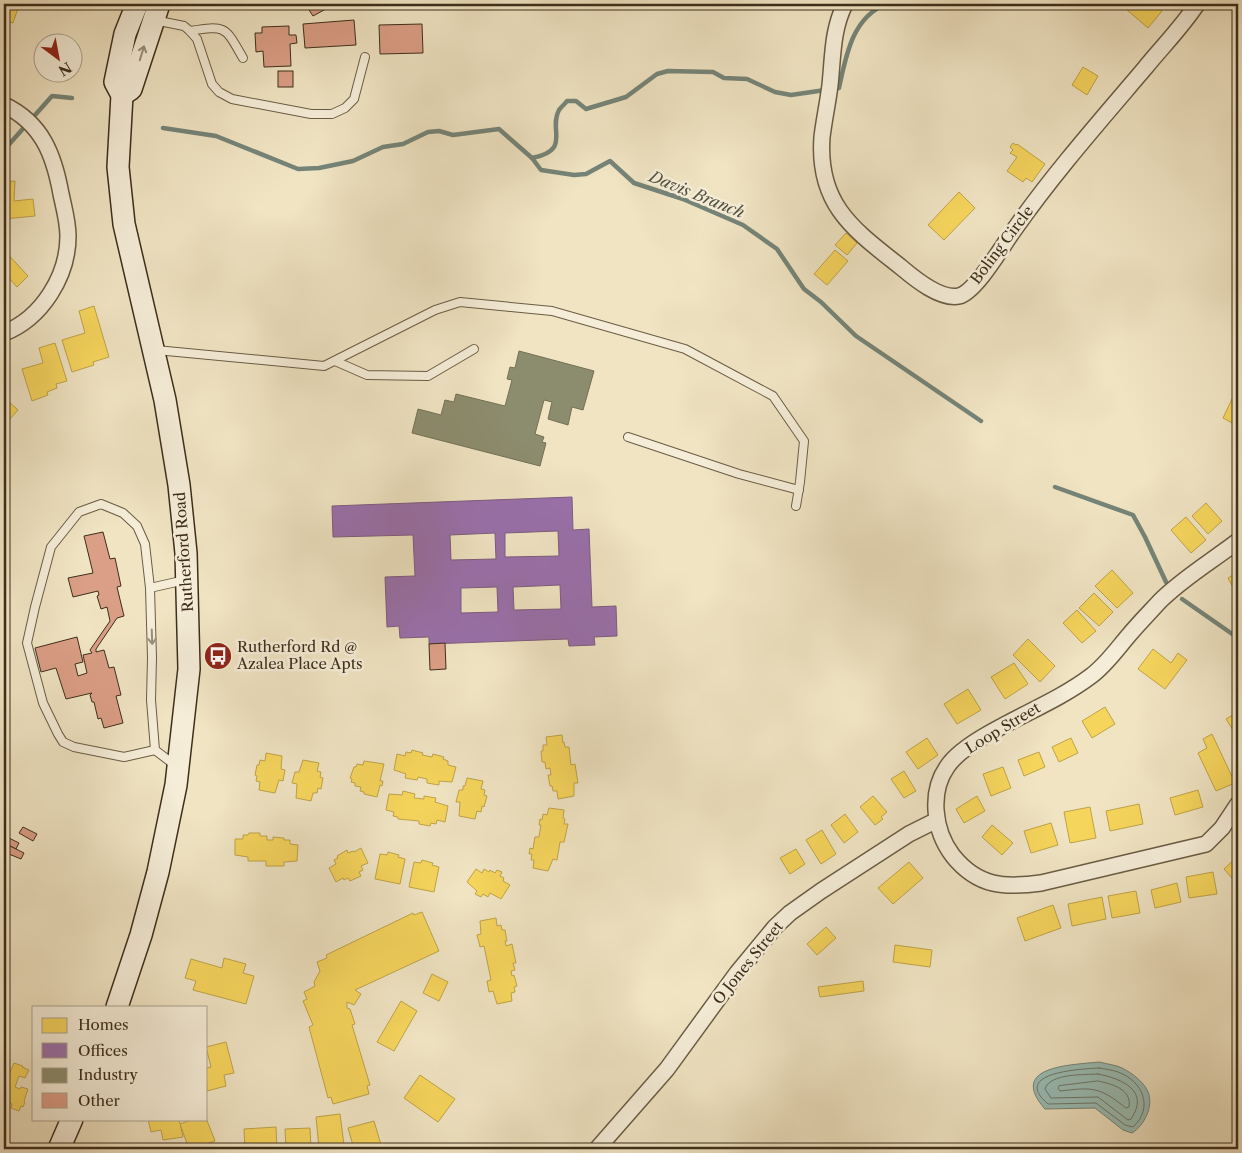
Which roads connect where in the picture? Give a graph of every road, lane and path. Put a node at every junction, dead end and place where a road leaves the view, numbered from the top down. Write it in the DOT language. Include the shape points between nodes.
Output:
graph roads {
  1 [pos="137,4"];
  2 [pos="845,4"];
  3 [pos="1197,4"];
  4 [pos="157,12"];
  5 [pos="190,30"];
  6 [pos="365,57"];
  7 [pos="244,58"];
  8 [pos="122,95"];
  9 [pos="4,105"];
  10 [pos="4,333"];
  11 [pos="474,349"];
  12 [pos="154,350"];
  13 [pos="335,361"];
  14 [pos="628,436"];
  15 [pos="799,490"];
  16 [pos="796,506"];
  17 [pos="1238,541"];
  18 [pos="187,580"];
  19 [pos="150,588"];
  20 [pos="155,750"];
  21 [pos="178,768"];
  22 [pos="1238,804"];
  23 [pos="937,820"];
  24 [pos="117,1006"];
  25 [pos="72,1120"];
  26 [pos="59,1149"];
  27 [pos="597,1149"];
  1 -- 8 [label="street, Rutherford Road" via="125,34 114,82"];
  2 -- 3 [label="street, Boling Circle" via="833,43 822,138 827,187 835,205 850,224 906,271 929,288 958,296 973,286 1023,216"];
  4 -- 5 [label="lane"];
  8 -- 4 [label="street, one-way" via="131,89"];
  5 -- 6 [label="lane" via="197,39 212,84 219,92 232,99 311,114 332,114 354,99"];
  5 -- 7 [label="lane" via="220,28 228,32"];
  8 -- 12 [label="street, Rutherford Road" via="118,167 120,196"];
  9 -- 10 [label="street" via="35,128 52,155 68,235 60,275 41,306"];
  11 -- 13 [label="lane" via="428,376 367,375"];
  12 -- 13 [label="lane" via="324,366"];
  12 -- 18 [label="street, Rutherford Road" via="179,485"];
  13 -- 15 [label="lane" via="435,310 460,302 561,314 685,349 773,396 804,441"];
  14 -- 15 [label="lane" via="739,474"];
  15 -- 16 [label="lane"];
  17 -- 23 [label="street, Loop Street" via="1161,600 1091,676 981,738 952,761 936,789"];
  18 -- 19 [label="lane"];
  18 -- 21 [label="street, Rutherford Road" via="189,669"];
  19 -- 20 [label="lane, one-way"];
  19 -- 20 [label="lane" via="145,544 137,526 123,513 101,504 79,512 51,547 27,643 43,703 63,742 124,757"];
  20 -- 21 [label="lane"];
  21 -- 24 [label="street, Rutherford Road" via="158,872"];
  22 -- 23 [label="street, Loop Street" via="1206,844 1024,886 993,884 965,870 944,842"];
  23 -- 27 [label="street, O Jones Street" via="821,891 775,926 737,972 667,1069"];
  25 -- 26 [label="street"];
}
